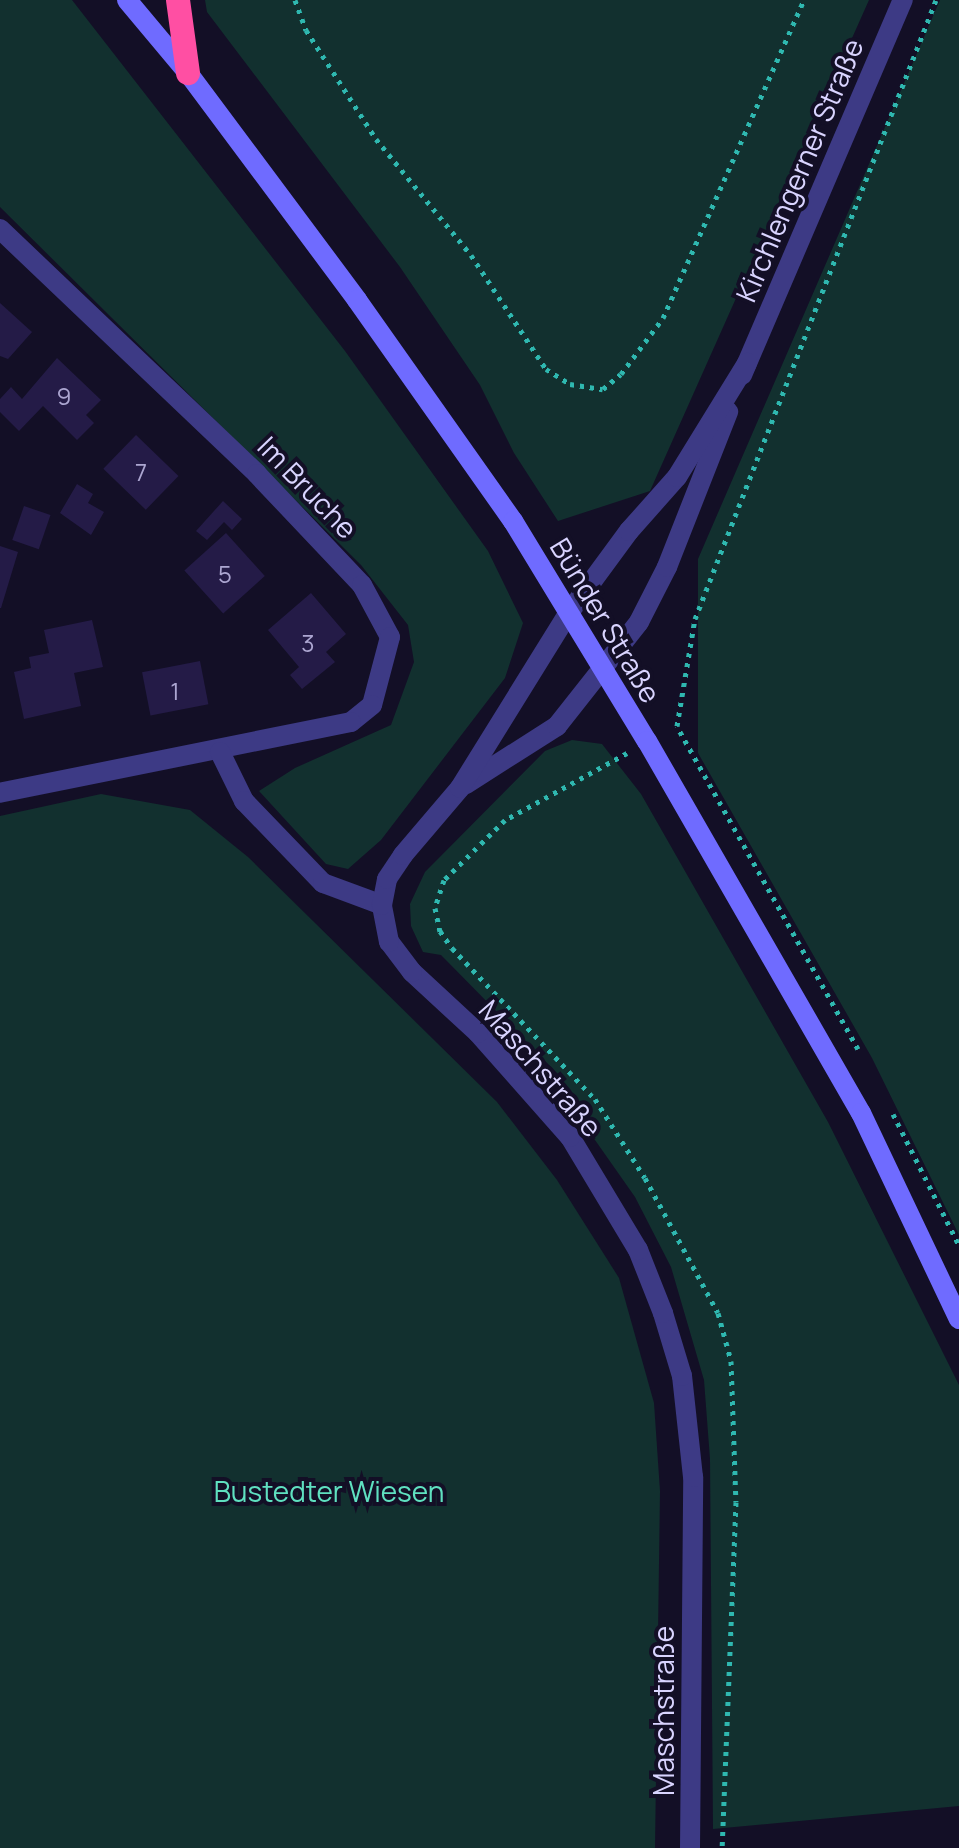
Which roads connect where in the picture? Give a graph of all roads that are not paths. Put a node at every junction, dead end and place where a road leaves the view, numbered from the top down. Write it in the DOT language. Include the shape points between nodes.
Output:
graph roads {
  1 [pos="127,0"];
  2 [pos="178,0"];
  3 [pos="903,0"];
  4 [pos="188,73"];
  5 [pos="0,229"];
  6 [pos="747,363"];
  7 [pos="568,614"];
  8 [pos="603,670"];
  9 [pos="220,752"];
  10 [pos="460,788"];
  11 [pos="0,793"];
  12 [pos="382,905"];
  13 [pos="959,1319"];
  14 [pos="690,1848"];
  1 -- 4 [label="main road, Bünder Straße"];
  2 -- 4 [label="highway"];
  3 -- 6 [label="street, Kirchlengerner Straße"];
  4 -- 7 [label="main road, Bünder Straße" via="477,468"];
  5 -- 9 [label="street, Im Bruche" via="268,485 362,585 390,637 372,705 351,722"];
  6 -- 7 [label="street, Kirchlengerner Straße" via="677,477"];
  6 -- 8 [label="street, Kirchlengerner Straße" via="667,567 639,622"];
  7 -- 8 [label="main road, Bünder Straße"];
  7 -- 10 [label="street"];
  8 -- 10 [label="street" via="557,726"];
  8 -- 13 [label="main road, Bünder Straße" via="861,1113"];
  9 -- 11 [label="street, Im Bruche"];
  9 -- 12 [label="street" via="244,801 323,883"];
  10 -- 12 [label="street" via="387,879"];
  12 -- 14 [label="street, Maschstraße" via="389,942 404,962 478,1033 570,1137 638,1250 663,1313 682,1376 693,1477"];
}
